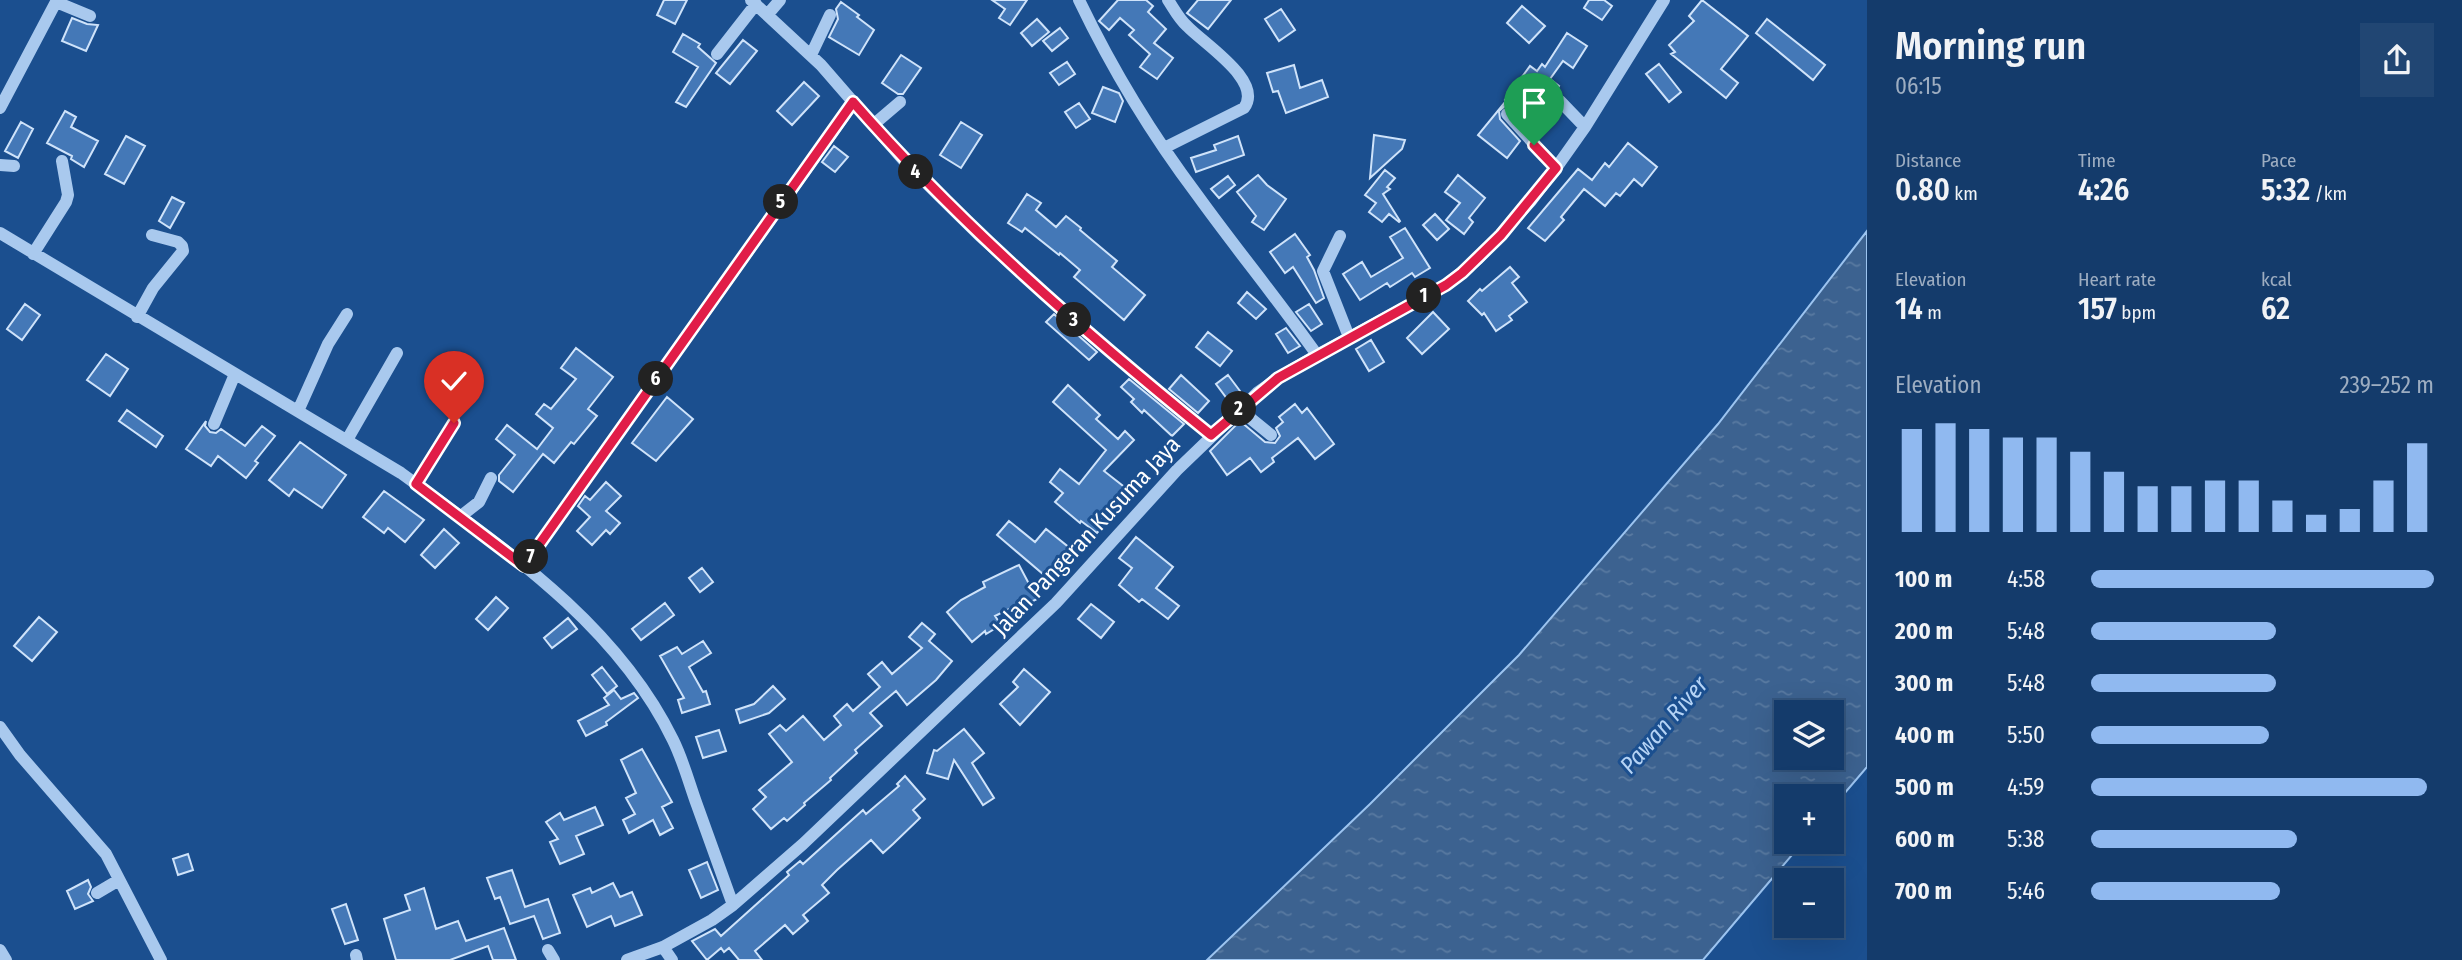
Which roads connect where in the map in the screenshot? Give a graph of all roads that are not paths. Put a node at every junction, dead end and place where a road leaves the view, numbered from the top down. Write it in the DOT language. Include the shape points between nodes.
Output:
graph roads {
  1 [pos="780,0"];
  2 [pos="1079,0"];
  3 [pos="1168,0"];
  4 [pos="1664,0"];
  5 [pos="57,1"];
  6 [pos="754,2"];
  7 [pos="768,14"];
  8 [pos="830,15"];
  9 [pos="90,16"];
  10 [pos="717,54"];
  11 [pos="811,55"];
  12 [pos="1560,101"];
  13 [pos="853,102"];
  14 [pos="900,102"];
  15 [pos="0,108"];
  16 [pos="1507,114"];
  17 [pos="873,125"];
  18 [pos="1585,127"];
  19 [pos="1164,148"];
  20 [pos="62,161"];
  21 [pos="0,165"];
  22 [pos="14,166"];
  23 [pos="1556,168"];
  24 [pos="0,233"];
  25 [pos="152,235"];
  26 [pos="1340,236"];
  27 [pos="33,254"];
  28 [pos="347,314"];
  29 [pos="137,317"];
  30 [pos="1349,337"];
  31 [pos="397,353"];
  32 [pos="1317,355"];
  33 [pos="235,374"];
  34 [pos="1239,409"];
  35 [pos="298,411"];
  36 [pos="454,423"];
  37 [pos="214,424"];
  38 [pos="1211,435"];
  39 [pos="1271,435"];
  40 [pos="347,440"];
  41 [pos="491,478"];
  42 [pos="416,484"];
  43 [pos="461,516"];
  44 [pos="524,566"];
  45 [pos="0,727"];
  46 [pos="119,880"];
  47 [pos="97,892"];
  48 [pos="733,905"];
  49 [pos="663,947"];
  50 [pos="0,950"];
  51 [pos="647,957"];
  52 [pos="6,960"];
  53 [pos="161,960"];
  54 [pos="627,960"];
  55 [pos="672,960"];
  1 -- 7 [label="street"];
  2 -- 19 [label="street" via="1118,77"];
  3 -- 19 [label="street" via="1185,25 1243,78 1250,101"];
  4 -- 18 [label="street, Jalan Pangeran Kusuma Jaya"];
  5 -- 9 [label="street"];
  5 -- 15 [label="street"];
  6 -- 7 [label="street"];
  6 -- 10 [label="street"];
  7 -- 11 [label="street"];
  8 -- 11 [label="street"];
  11 -- 13 [label="street"];
  12 -- 18 [label="street"];
  13 -- 17 [label="street"];
  13 -- 44 [label="street"];
  14 -- 17 [label="street"];
  16 -- 23 [label="street"];
  17 -- 38 [label="street" via="979,235"];
  18 -- 23 [label="street, Jalan Pangeran Kusuma Jaya"];
  19 -- 32 [label="street"];
  20 -- 27 [label="street" via="68,195"];
  21 -- 22 [label="street"];
  23 -- 30 [label="street, Jalan Pangeran Kusuma Jaya" via="1501,235 1462,273"];
  24 -- 27 [label="street"];
  25 -- 29 [label="street" via="178,242 183,251"];
  26 -- 30 [label="street" via="1323,271"];
  27 -- 29 [label="street"];
  28 -- 35 [label="street"];
  29 -- 33 [label="street"];
  30 -- 32 [label="street, Jalan Pangeran Kusuma Jaya"];
  31 -- 40 [label="street"];
  32 -- 34 [label="street, Jalan Pangeran Kusuma Jaya"];
  33 -- 35 [label="street"];
  33 -- 37 [label="street"];
  34 -- 38 [label="street, Jalan Pangeran Kusuma Jaya"];
  34 -- 39 [label="street"];
  35 -- 40 [label="street"];
  36 -- 42 [label="street"];
  38 -- 48 [label="street, Jalan Pangeran Kusuma Jaya" via="1056,603"];
  40 -- 42 [label="street"];
  41 -- 43 [label="street" via="479,502"];
  42 -- 43 [label="street"];
  43 -- 44 [label="street"];
  44 -- 48 [label="street" via="591,625 633,674 659,714 686,773"];
  45 -- 46 [label="street" via="106,854"];
  46 -- 47 [label="street"];
  46 -- 53 [label="street"];
  48 -- 49 [label="street, Jalan Pangeran Kusuma Jaya"];
  49 -- 51 [label="street, Jalan Pangeran Kusuma Jaya"];
  49 -- 55 [label="street"];
  50 -- 52 [label="street"];
  51 -- 54 [label="street, Jalan Pangeran Kusuma Jaya"];
}
